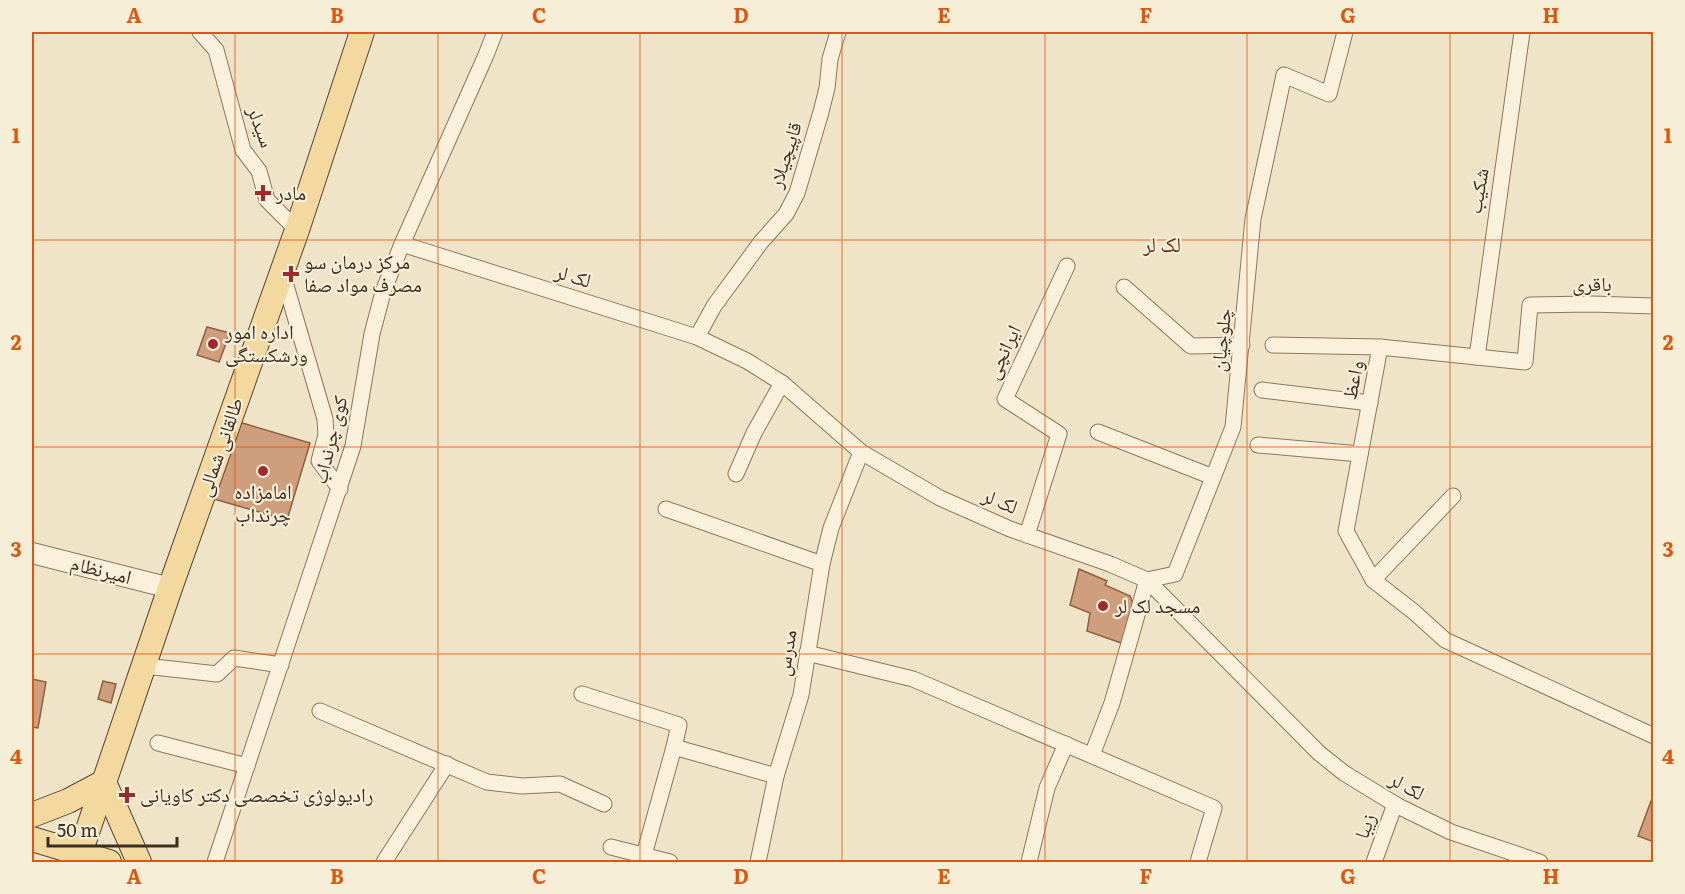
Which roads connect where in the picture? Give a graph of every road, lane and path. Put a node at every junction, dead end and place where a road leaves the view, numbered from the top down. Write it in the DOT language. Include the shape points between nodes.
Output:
graph roads {
  1 [pos="200,32"];
  2 [pos="362,32"];
  3 [pos="495,32"];
  4 [pos="838,32"];
  5 [pos="1346,32"];
  6 [pos="1522,32"];
  7 [pos="297,230"];
  8 [pos="402,244"];
  9 [pos="1067,266"];
  10 [pos="282,271"];
  11 [pos="1124,287"];
  12 [pos="1530,305"];
  13 [pos="1653,306"];
  14 [pos="697,337"];
  15 [pos="1242,345"];
  16 [pos="1273,345"];
  17 [pos="1380,347"];
  18 [pos="1477,357"];
  19 [pos="782,383"];
  20 [pos="1262,390"];
  21 [pos="1370,403"];
  22 [pos="1098,432"];
  23 [pos="1258,445"];
  24 [pos="861,452"];
  25 [pos="1360,454"];
  26 [pos="736,474"];
  27 [pos="1213,477"];
  28 [pos="340,489"];
  29 [pos="1453,496"];
  30 [pos="666,509"];
  31 [pos="1027,535"];
  32 [pos="32,553"];
  33 [pos="822,564"];
  34 [pos="1147,580"];
  35 [pos="1372,580"];
  36 [pos="170,588"];
  37 [pos="807,653"];
  38 [pos="281,665"];
  39 [pos="145,666"];
  40 [pos="582,694"];
  41 [pos="320,711"];
  42 [pos="1653,736"];
  43 [pos="158,743"];
  44 [pos="1066,744"];
  45 [pos="674,747"];
  46 [pos="1092,755"];
  47 [pos="447,765"];
  48 [pos="247,766"];
  49 [pos="776,776"];
  50 [pos="104,782"];
  51 [pos="604,804"];
  52 [pos="1395,804"];
  53 [pos="32,815"];
  54 [pos="32,839"];
  55 [pos="612,847"];
  56 [pos="644,855"];
  57 [pos="79,858"];
  58 [pos="109,862"];
  59 [pos="139,862"];
  60 [pos="215,862"];
  61 [pos="384,862"];
  62 [pos="670,862"];
  63 [pos="758,862"];
  64 [pos="1029,862"];
  65 [pos="1198,862"];
  66 [pos="1374,862"];
  67 [pos="1540,862"];
  1 -- 7 [label="street, سیدلر" via="216,50 243,150 259,171 267,200"];
  2 -- 7 [label="main road, طالقانی شمالی"];
  3 -- 8 [label="street, کوی چرنداب"];
  4 -- 14 [label="street, قاپیچیلار" via="825,96 796,193 786,214 714,306"];
  5 -- 15 [label="street, چلوچیان" via="1329,93 1284,75 1253,219"];
  6 -- 18 [label="street, شکیب"];
  7 -- 10 [label="main road, طالقانی شمالی"];
  8 -- 14 [label="street, لک لر"];
  8 -- 28 [label="street, کوی چرنداب" via="372,334 353,446"];
  9 -- 31 [label="street, ایرانچی" via="1005,399 1059,434"];
  10 -- 28 [label="street" via="326,419 319,461"];
  10 -- 36 [label="main road, طالقانی شمالی"];
  11 -- 15 [label="street" via="1191,346"];
  12 -- 13 [label="street, باقری"];
  12 -- 18 [label="street, واعظ" via="1525,362"];
  14 -- 19 [label="street, لک لر"];
  15 -- 27 [label="street, چلوچیان" via="1233,427"];
  16 -- 17 [label="street"];
  17 -- 18 [label="street, واعظ"];
  17 -- 21 [label="street, واعظ"];
  19 -- 24 [label="street, لک لر"];
  19 -- 26 [label="street"];
  20 -- 21 [label="street"];
  21 -- 25 [label="street, واعظ"];
  22 -- 27 [label="street"];
  23 -- 25 [label="street"];
  24 -- 31 [label="street, لک لر" via="940,498"];
  24 -- 33 [label="street, مدرس" via="831,528"];
  25 -- 35 [label="street, واعظ" via="1346,531"];
  27 -- 34 [label="street, چلوچیان" via="1175,574"];
  28 -- 38 [label="street, کوی چرنداب"];
  29 -- 35 [label="street"];
  30 -- 33 [label="street"];
  31 -- 34 [label="street, لک لر"];
  32 -- 36 [label="street, امیرنظام"];
  33 -- 37 [label="street, مدرس"];
  34 -- 46 [label="street" via="1112,703"];
  34 -- 52 [label="street, لک لر" via="1319,753"];
  35 -- 42 [label="street, واعظ" via="1445,640"];
  36 -- 39 [label="main road, طالقانی شمالی"];
  37 -- 44 [label="street" via="913,679"];
  37 -- 49 [label="street, مدرس" via="801,695"];
  38 -- 39 [label="street" via="234,658 217,674"];
  38 -- 48 [label="street, کوی چرنداب"];
  39 -- 50 [label="main road, طالقانی شمالی"];
  40 -- 45 [label="street" via="679,725"];
  41 -- 47 [label="street"];
  43 -- 48 [label="street"];
  44 -- 46 [label="street"];
  44 -- 64 [label="street" via="1047,788"];
  45 -- 49 [label="street"];
  45 -- 56 [label="street"];
  46 -- 65 [label="street" via="1214,808"];
  47 -- 51 [label="street" via="486,782 522,786 560,784"];
  47 -- 61 [label="street"];
  48 -- 60 [label="street, کوی چرنداب"];
  49 -- 63 [label="street, مدرس"];
  50 -- 53 [label="main road"];
  50 -- 57 [label="main road, طالقانی شمالی"];
  50 -- 59 [label="main road"];
  52 -- 66 [label="street, زیبا"];
  52 -- 67 [label="street, لک لر" via="1451,832"];
  54 -- 57 [label="main road"];
  55 -- 56 [label="street"];
  56 -- 62 [label="street"];
  57 -- 58 [label="main road"];
}
